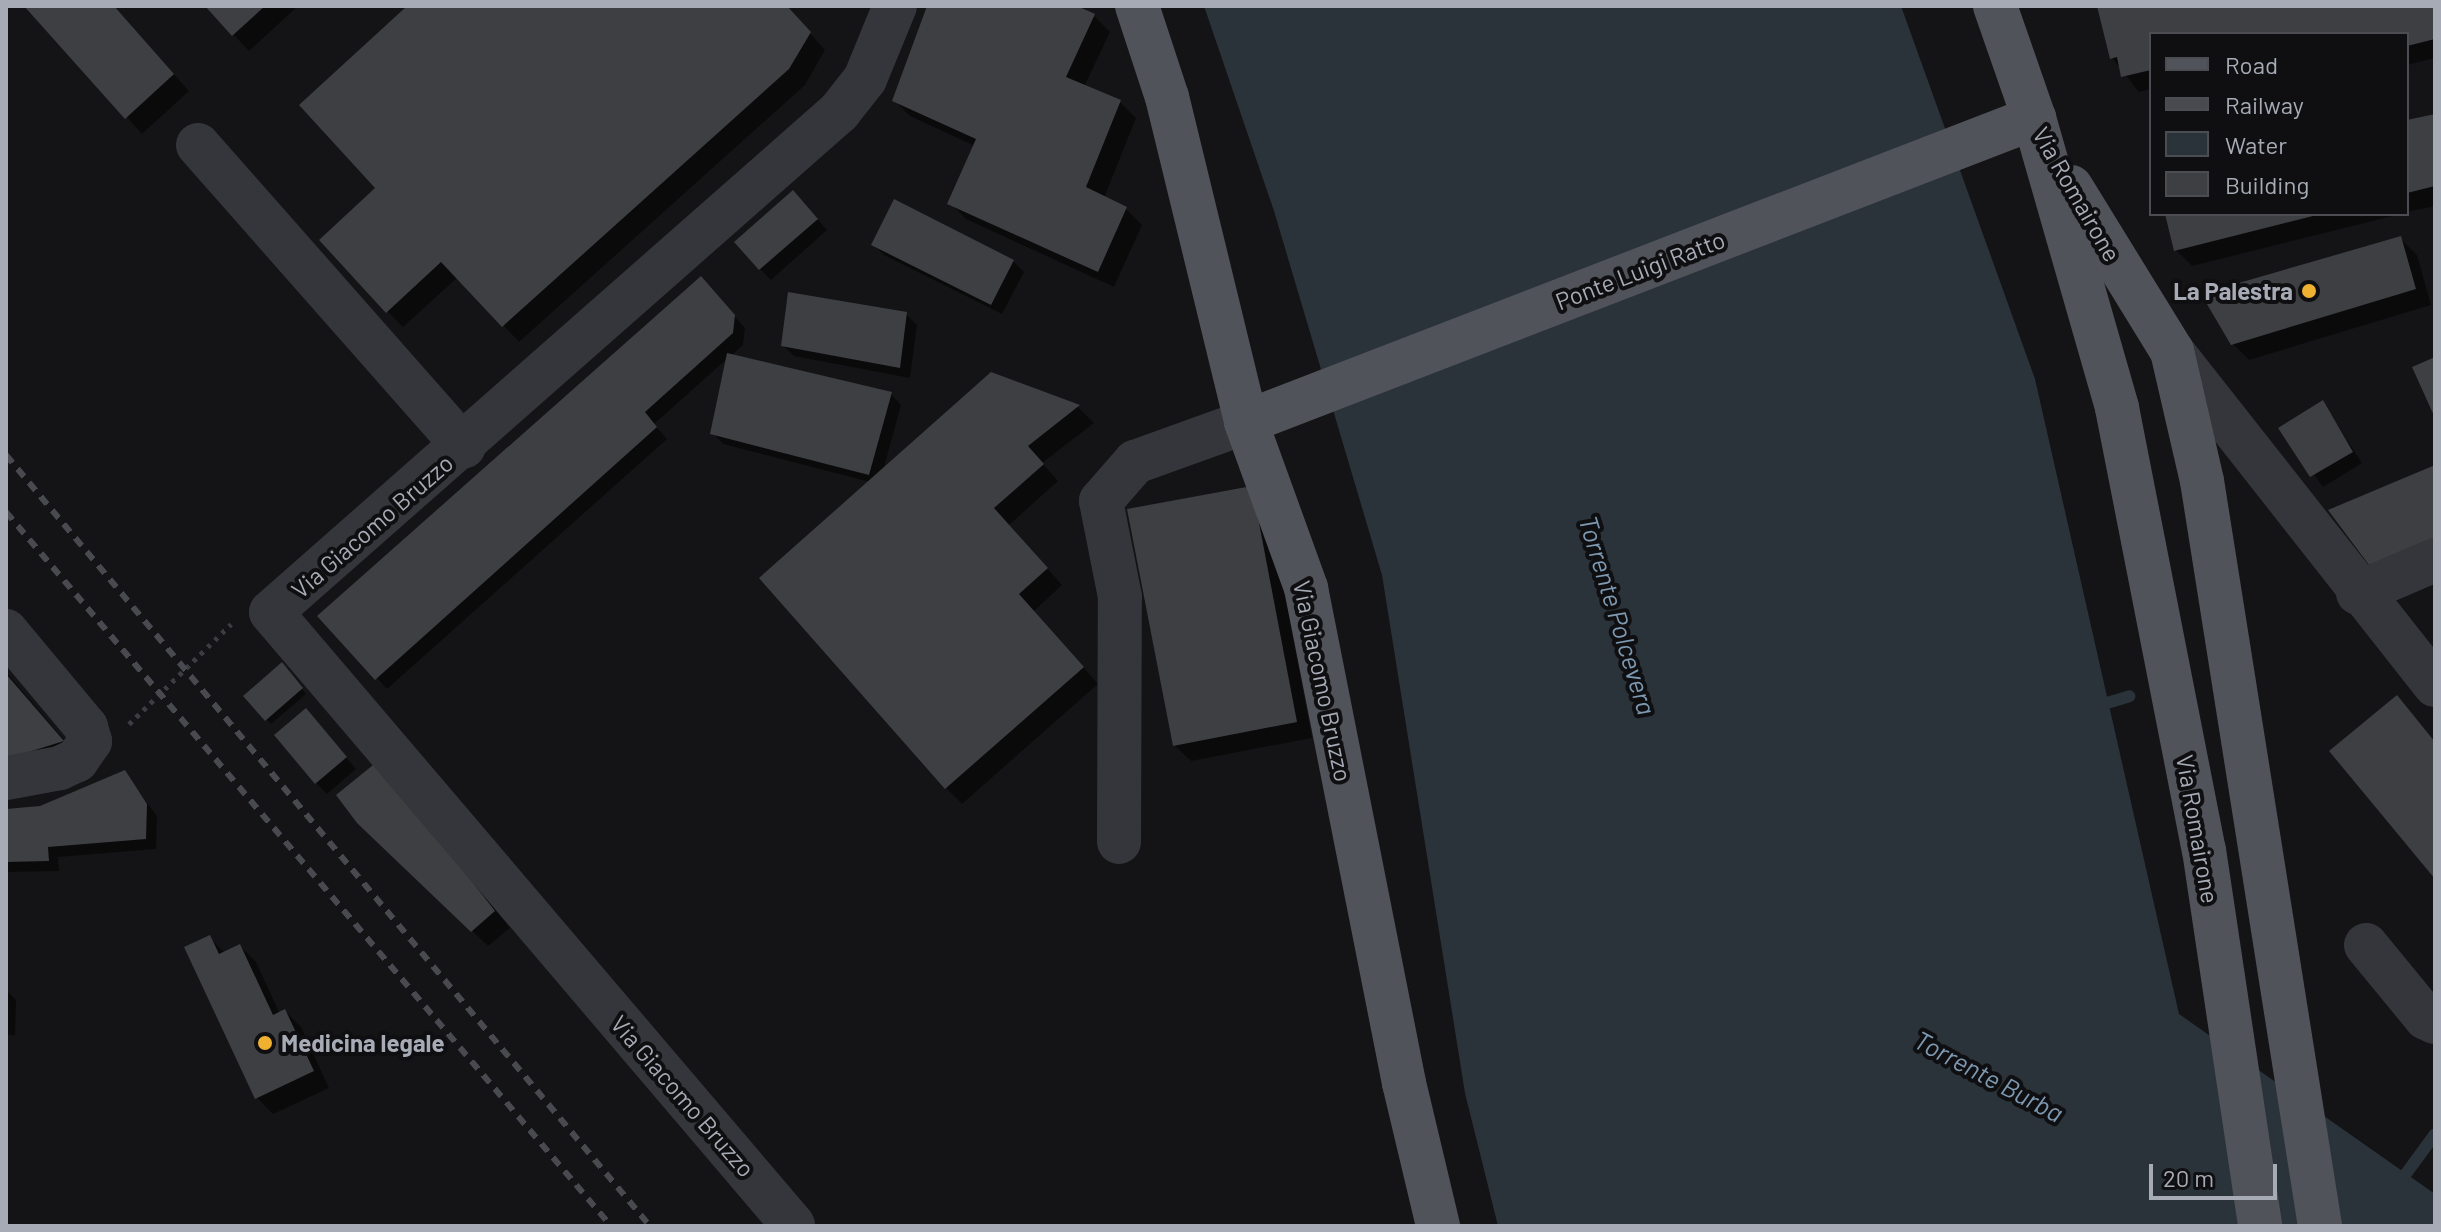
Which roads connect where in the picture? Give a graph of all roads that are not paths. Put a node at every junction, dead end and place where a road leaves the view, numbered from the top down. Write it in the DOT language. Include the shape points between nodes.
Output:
graph roads {
  1 [pos="895,6"];
  2 [pos="1137,6"];
  3 [pos="1995,6"];
  4 [pos="2034,118"];
  5 [pos="198,145"];
  6 [pos="2172,351"];
  7 [pos="1246,422"];
  8 [pos="464,447"];
  9 [pos="2435,560"];
  10 [pos="2358,593"];
  11 [pos="6,631"];
  12 [pos="2435,685"];
  13 [pos="6,778"];
  14 [pos="1119,842"];
  15 [pos="2366,945"];
  16 [pos="2435,1022"];
  17 [pos="793,1225"];
  18 [pos="1438,1226"];
  19 [pos="2260,1226"];
  20 [pos="2320,1226"];
  1 -- 8 [label="street, Via Giacomo Bruzzo" via="865,79 839,112"];
  2 -- 7 [label="main road, Via Giacomo Bruzzo" via="1167,97"];
  3 -- 4 [label="main road"];
  4 -- 6 [label="main road, Via Romairone" via="2092,226"];
  4 -- 7 [label="main road, Ponte Luigi Ratto"];
  4 -- 19 [label="main road, Via Romairone" via="2117,408 2204,850"];
  5 -- 8 [label="street"];
  6 -- 10 [label="street"];
  6 -- 20 [label="main road, Via Romairone" via="2202,481"];
  7 -- 14 [label="street" via="1135,462 1101,501 1120,597"];
  7 -- 18 [label="main road, Via Giacomo Bruzzo" via="1306,588 1401,1068"];
  8 -- 17 [label="street, Via Giacomo Bruzzo" via="257,612"];
  9 -- 10 [label="street"];
  10 -- 12 [label="street"];
  11 -- 13 [label="street" via="86,727 90,741 77,760 60,768"];
  15 -- 16 [label="street" via="2426,1018"];
}
